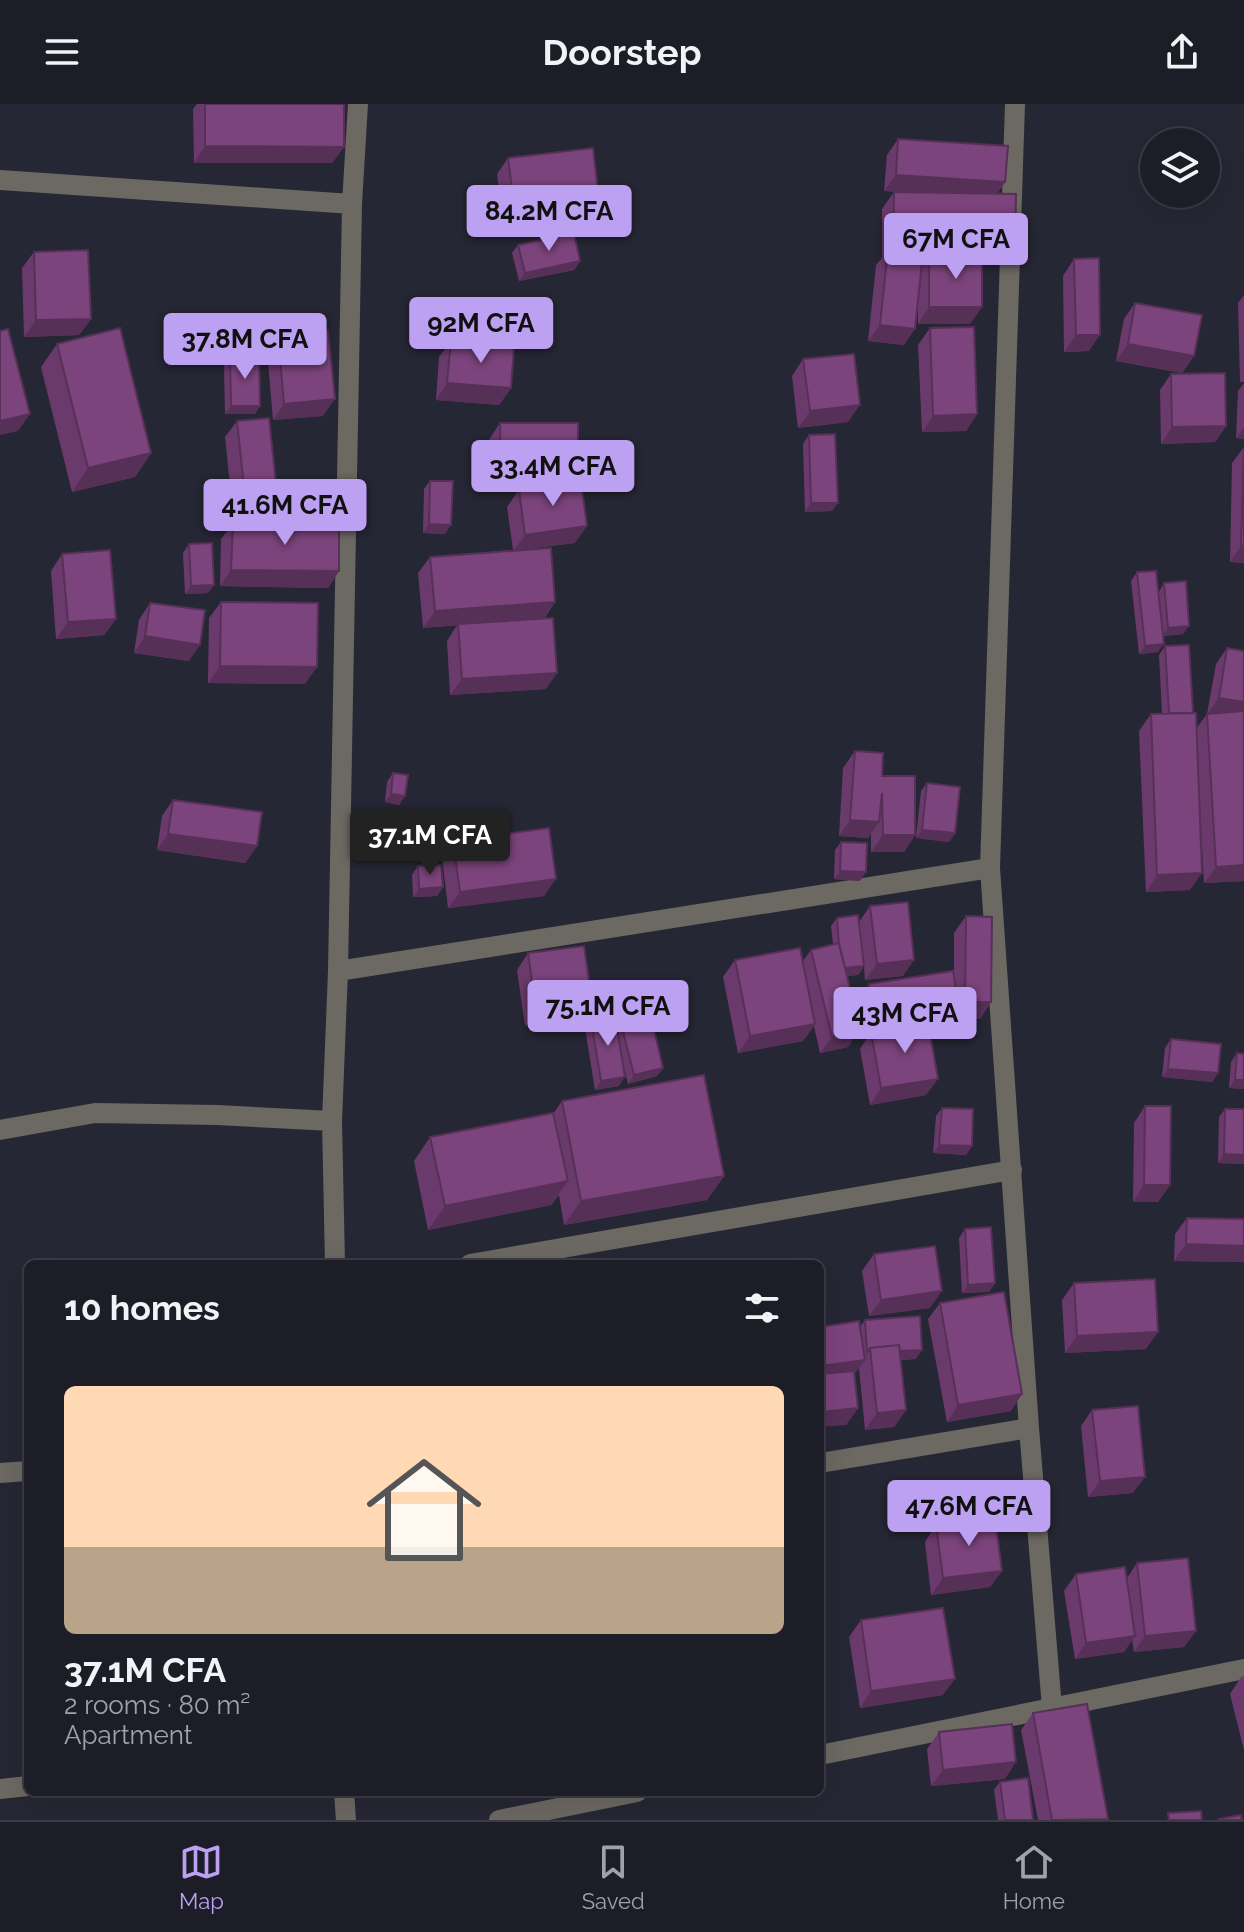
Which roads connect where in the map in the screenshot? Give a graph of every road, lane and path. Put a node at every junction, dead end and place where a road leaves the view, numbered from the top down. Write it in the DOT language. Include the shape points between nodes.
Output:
graph roads {
  1 [pos="358,104"];
  2 [pos="1015,104"];
  3 [pos="0,180"];
  4 [pos="352,204"];
  5 [pos="990,868"];
  6 [pos="338,971"];
  7 [pos="332,1121"];
  8 [pos="0,1130"];
  9 [pos="1012,1170"];
  10 [pos="335,1260"];
  11 [pos="493,1260"];
  12 [pos="1029,1428"];
  13 [pos="824,1462"];
  14 [pos="24,1471"];
  15 [pos="0,1473"];
  16 [pos="1244,1669"];
  17 [pos="1052,1708"];
  18 [pos="824,1754"];
  19 [pos="24,1786"];
  20 [pos="0,1789"];
  21 [pos="344,1796"];
  22 [pos="617,1796"];
  23 [pos="346,1820"];
  24 [pos="499,1820"];
  1 -- 4 [label="street"];
  2 -- 5 [label="street"];
  3 -- 4 [label="street"];
  4 -- 6 [label="street"];
  5 -- 6 [label="street"];
  5 -- 9 [label="street"];
  6 -- 7 [label="street"];
  7 -- 8 [label="street" via="95,1113"];
  7 -- 10 [label="street"];
  9 -- 11 [label="street"];
  9 -- 12 [label="street"];
  12 -- 13 [label="street"];
  12 -- 17 [label="street"];
  14 -- 15 [label="street"];
  16 -- 17 [label="street"];
  17 -- 18 [label="street"];
  19 -- 20 [label="street"];
  21 -- 23 [label="street"];
  22 -- 24 [label="street"];
}
